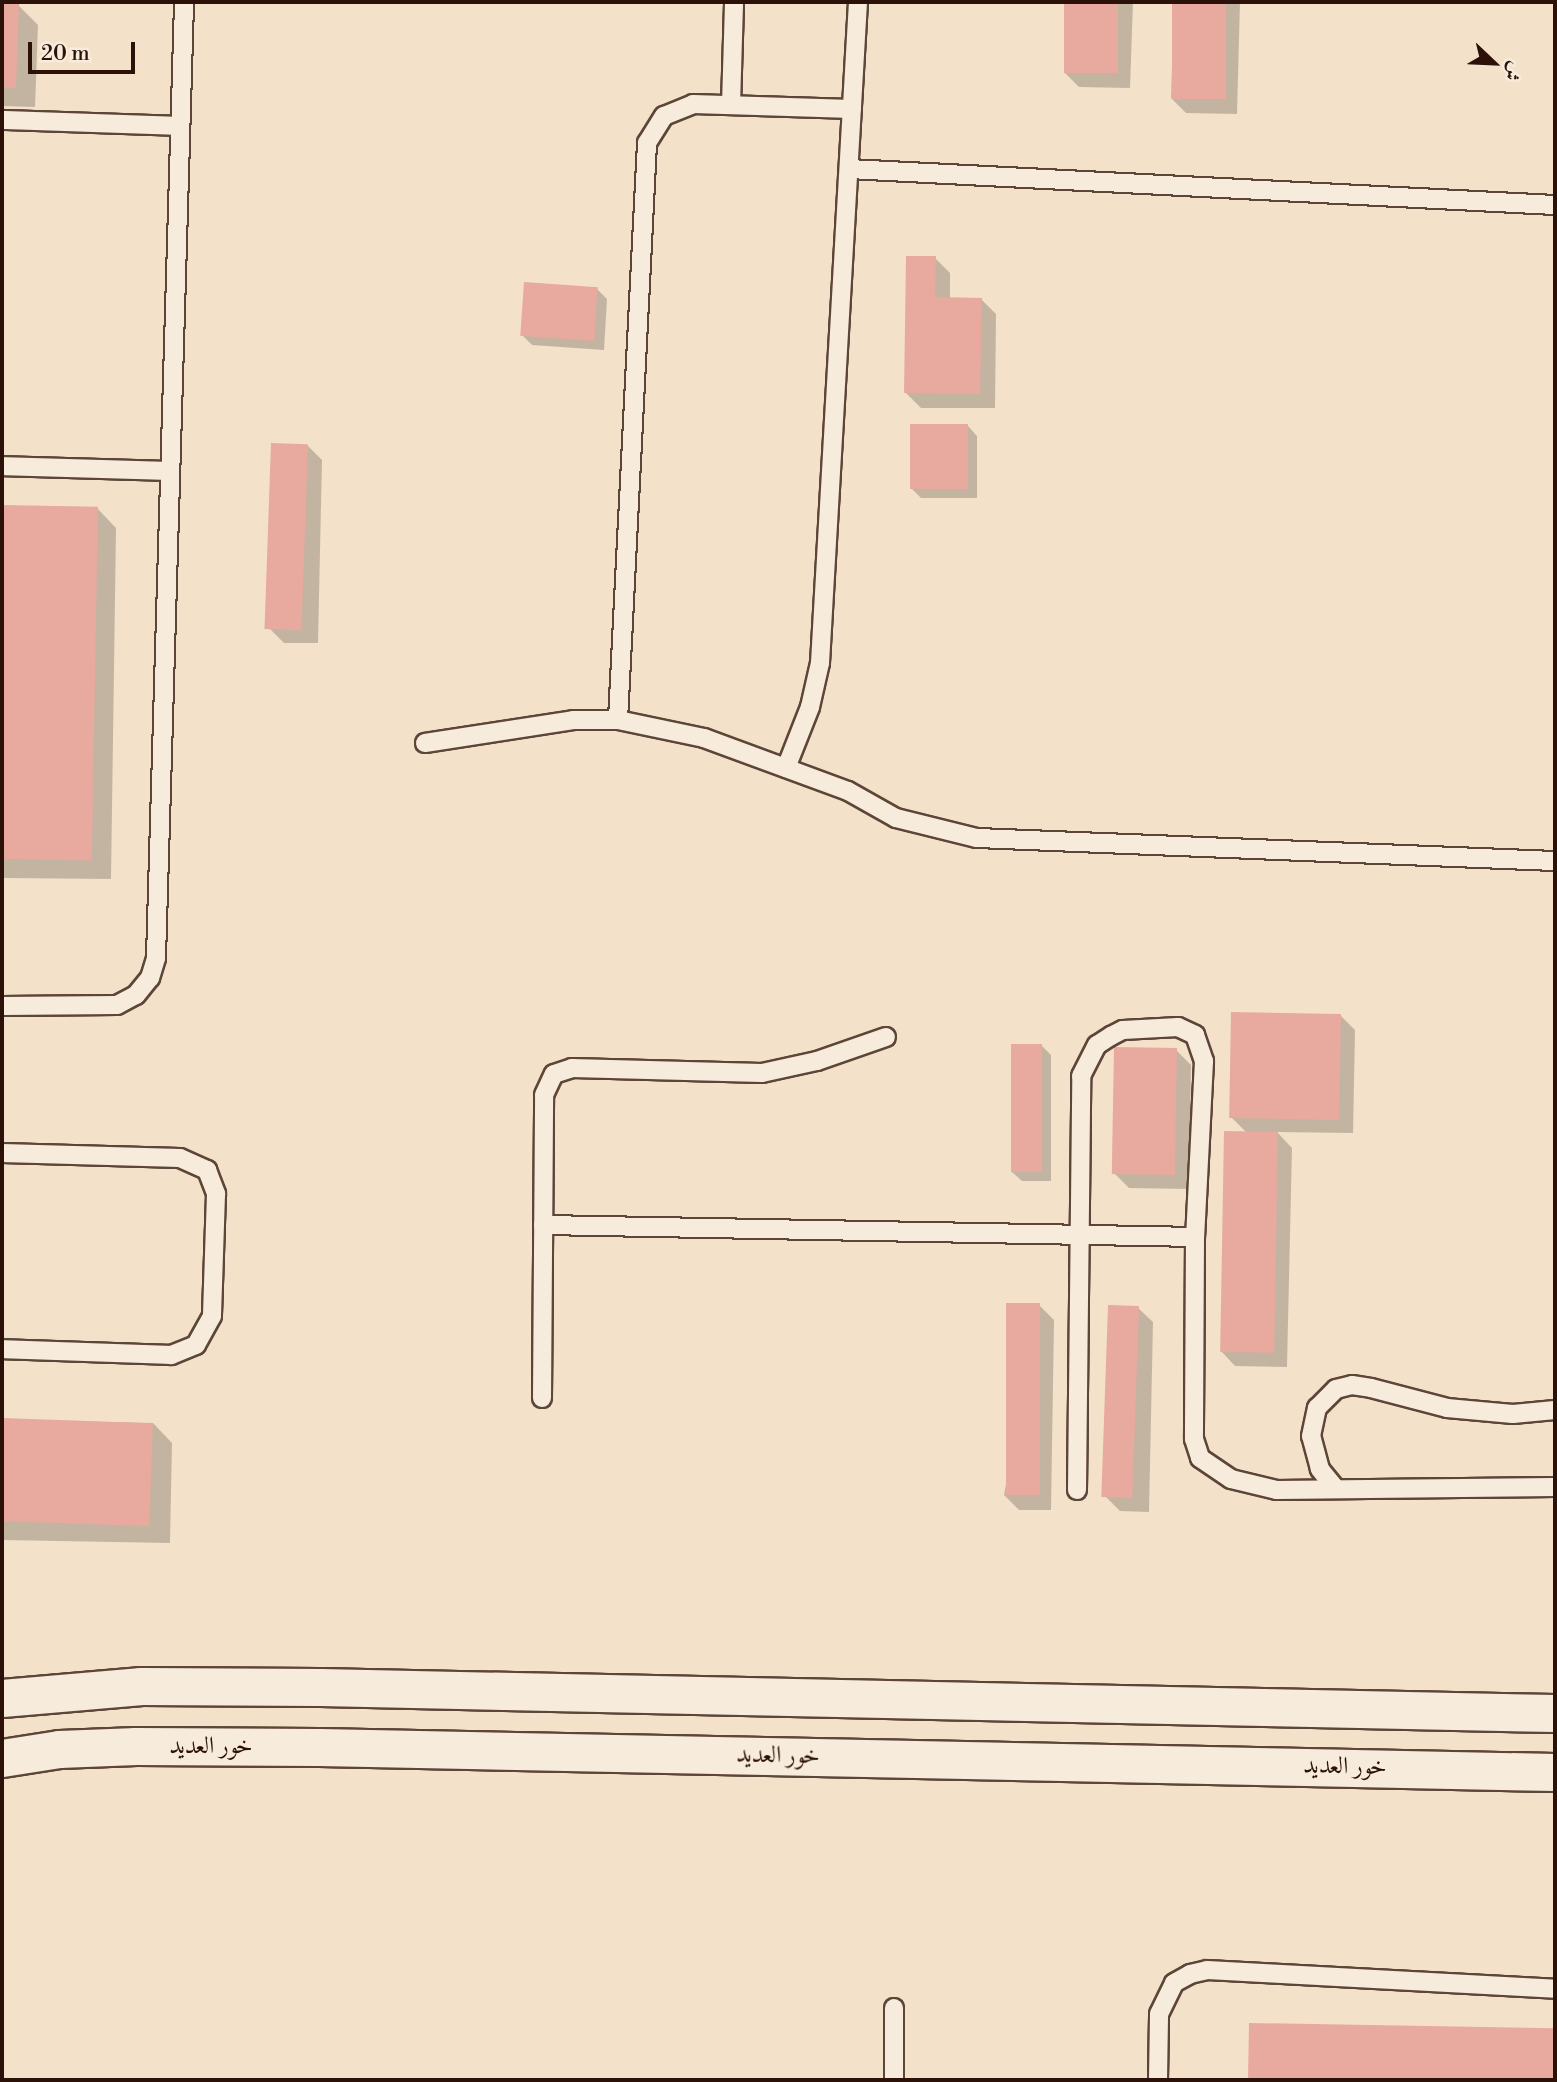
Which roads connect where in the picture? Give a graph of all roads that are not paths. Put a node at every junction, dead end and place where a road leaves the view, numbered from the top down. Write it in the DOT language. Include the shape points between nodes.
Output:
graph roads {
  1 [pos="184,2"];
  2 [pos="734,2"];
  3 [pos="858,2"];
  4 [pos="731,105"];
  5 [pos="852,109"];
  6 [pos="2,120"];
  7 [pos="180,126"];
  8 [pos="849,169"];
  9 [pos="1555,205"];
  10 [pos="2,466"];
  11 [pos="170,471"];
  12 [pos="618,720"];
  13 [pos="425,743"];
  14 [pos="786,768"];
  15 [pos="1555,861"];
  16 [pos="2,1006"];
  17 [pos="886,1037"];
  18 [pos="2,1153"];
  19 [pos="543,1226"];
  20 [pos="1080,1236"];
  21 [pos="1195,1237"];
  22 [pos="2,1349"];
  23 [pos="542,1398"];
  24 [pos="1555,1410"];
  25 [pos="1555,1487"];
  26 [pos="1336,1489"];
  27 [pos="1077,1490"];
  28 [pos="2,1698"];
  29 [pos="1555,1713"];
  30 [pos="2,1758"];
  31 [pos="1555,1772"];
  32 [pos="1555,1989"];
  33 [pos="894,2008"];
  34 [pos="894,2080"];
  35 [pos="1158,2080"];
  1 -- 7 [label="lane"];
  2 -- 4 [label="lane"];
  3 -- 5 [label="lane"];
  4 -- 5 [label="lane"];
  4 -- 12 [label="lane" via="678,108 664,116 647,143"];
  5 -- 8 [label="lane"];
  6 -- 7 [label="lane"];
  7 -- 11 [label="lane"];
  8 -- 9 [label="lane"];
  8 -- 14 [label="lane" via="820,663 810,707"];
  10 -- 11 [label="lane"];
  11 -- 16 [label="lane" via="156,958 136,995 117,1005"];
  12 -- 13 [label="lane" via="573,720"];
  12 -- 14 [label="lane" via="676,730"];
  14 -- 15 [label="lane" via="848,790 897,818 977,838"];
  17 -- 19 [label="lane" via="817,1061 762,1073 562,1069 547,1084 544,1095"];
  18 -- 22 [label="lane" via="180,1158 206,1170 216,1194 212,1316 196,1345 171,1355"];
  19 -- 20 [label="lane"];
  19 -- 23 [label="lane"];
  20 -- 21 [label="lane"];
  20 -- 21 [label="lane" via="1081,1076 1086,1059 1097,1045 1123,1030 1178,1027 1195,1035 1204,1061"];
  20 -- 27 [label="lane"];
  21 -- 26 [label="lane" via="1194,1439 1200,1458 1213,1470 1254,1486"];
  24 -- 26 [label="lane" via="1513,1414 1352,1385 1336,1389 1317,1408 1311,1436 1320,1469"];
  25 -- 26 [label="lane"];
  28 -- 29 [label="street" via="141,1686 292,1687"];
  30 -- 31 [label="street, خور العديد" via="59,1749 136,1746 306,1747"];
  32 -- 35 [label="lane" via="1207,1970 1174,1983 1159,2014"];
  33 -- 34 [label="lane"];
}
